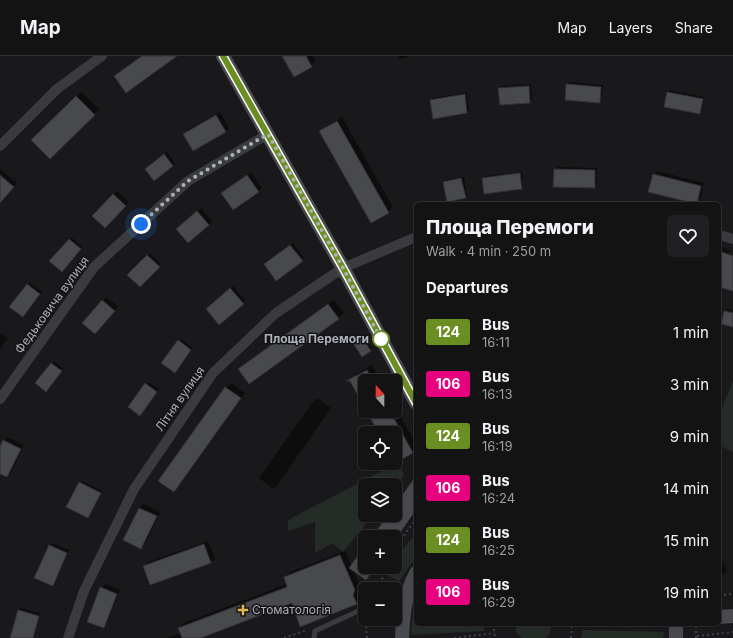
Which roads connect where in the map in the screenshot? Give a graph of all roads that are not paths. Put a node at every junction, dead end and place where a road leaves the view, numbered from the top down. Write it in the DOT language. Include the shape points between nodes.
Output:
graph roads {
  1 [pos="102,56"];
  2 [pos="223,56"];
  3 [pos="268,134"];
  4 [pos="0,146"];
  5 [pos="721,236"];
  6 [pos="414,238"];
  7 [pos="733,239"];
  8 [pos="343,268"];
  9 [pos="414,399"];
  10 [pos="0,400"];
  11 [pos="414,577"];
  12 [pos="409,589"];
  13 [pos="402,592"];
  14 [pos="358,611"];
  15 [pos="733,616"];
  16 [pos="721,617"];
  17 [pos="676,626"];
  18 [pos="68,638"];
  19 [pos="314,638"];
  20 [pos="402,638"];
  21 [pos="676,638"];
  1 -- 4 [label="street" via="57,89"];
  2 -- 3 [label="main road"];
  3 -- 8 [label="main road"];
  3 -- 10 [label="street, Федьковича вулиця" via="188,181 94,267"];
  5 -- 7 [label="street"];
  6 -- 8 [label="street, Літня вулиця"];
  8 -- 9 [label="main road"];
  8 -- 18 [label="street, Літня вулиця" via="276,313 213,372 134,489 84,591"];
  11 -- 12 [label="main road"];
  12 -- 13 [label="lane"];
  12 -- 20 [label="main road" via="403,613"];
  14 -- 19 [label="lane" via="315,631"];
  15 -- 16 [label="main road"];
  17 -- 21 [label="main road"];
}
